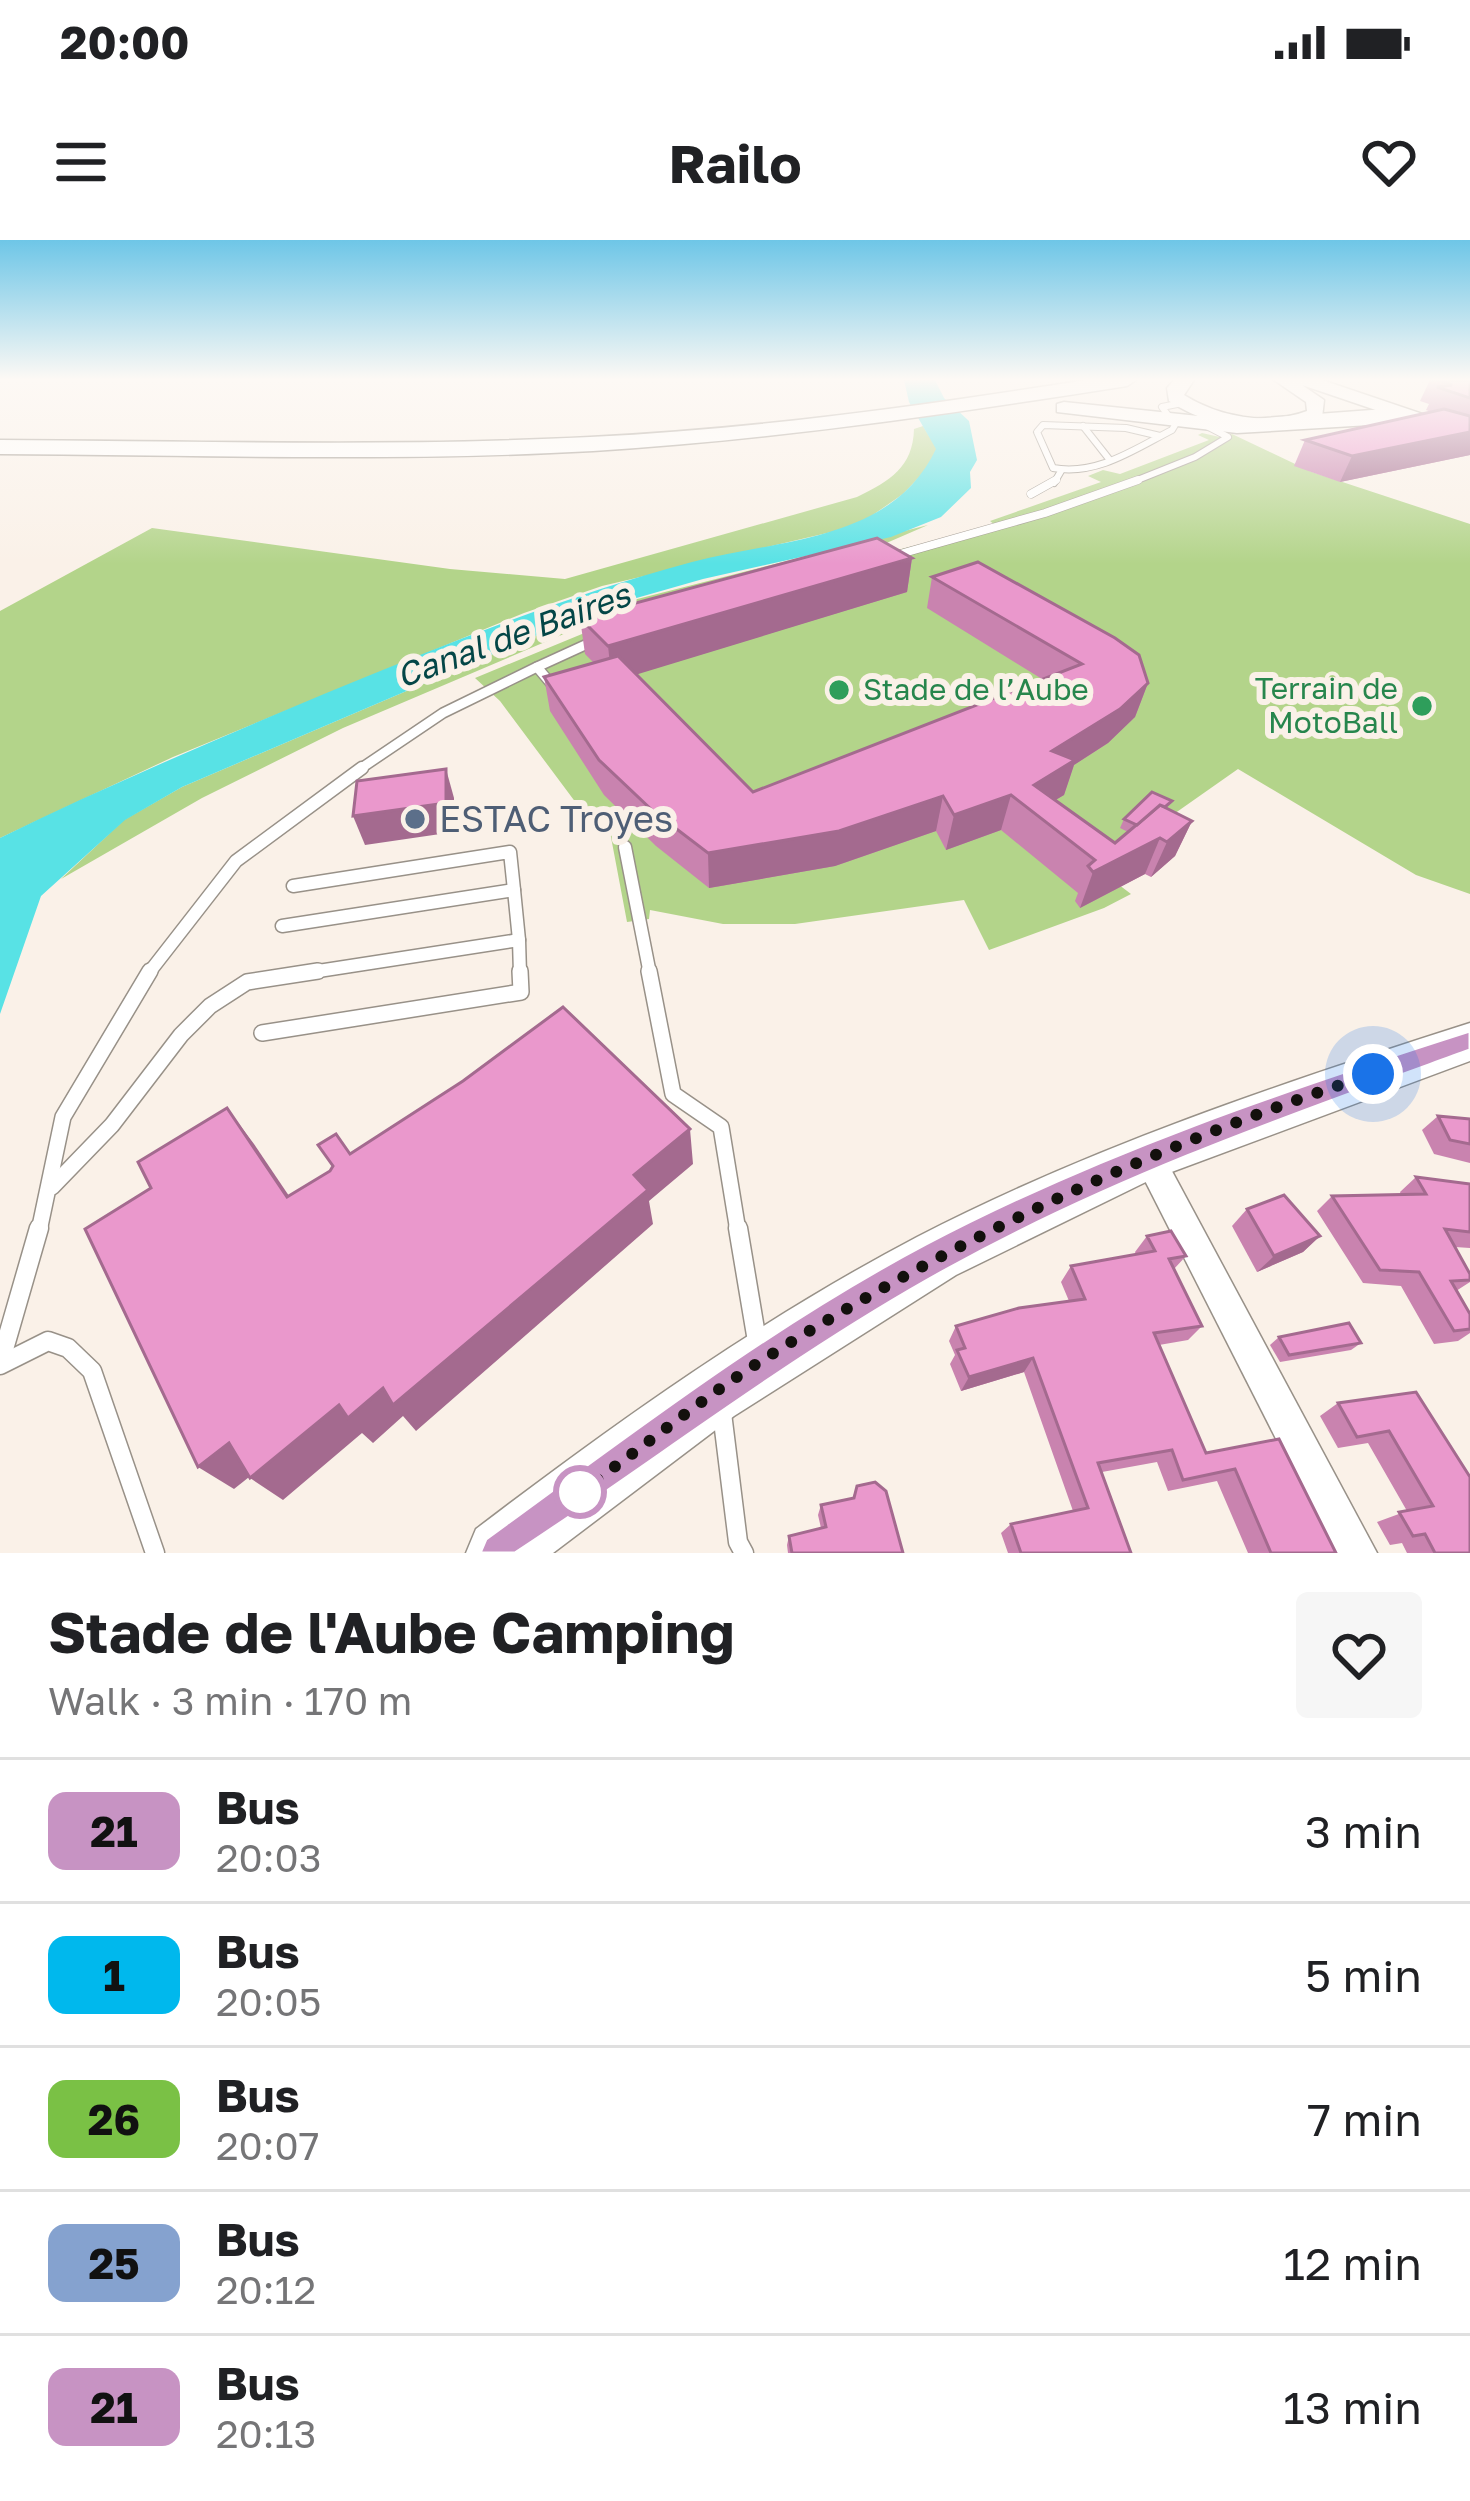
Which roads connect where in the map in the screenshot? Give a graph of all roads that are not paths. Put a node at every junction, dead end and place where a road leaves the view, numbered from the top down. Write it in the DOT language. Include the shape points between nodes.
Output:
graph roads {
  1 [pos="627,441"];
  2 [pos="1044,441"];
  3 [pos="1095,441"];
  4 [pos="1136,441"];
  5 [pos="1222,441"];
  6 [pos="0,446"];
  7 [pos="1109,458"];
  8 [pos="1061,471"];
  9 [pos="1031,494"];
  10 [pos="872,562"];
  11 [pos="607,637"];
  12 [pos="537,667"];
  13 [pos="562,696"];
  14 [pos="625,847"];
  15 [pos="293,886"];
  16 [pos="514,890"];
  17 [pos="282,926"];
  18 [pos="519,940"];
  19 [pos="262,1033"];
  20 [pos="1470,1042"];
  21 [pos="1148,1157"];
  22 [pos="51,1188"];
  23 [pos="0,1364"];
  24 [pos="741,1376"];
  25 [pos="155,1553"];
  26 [pos="500,1553"];
  27 [pos="744,1553"];
  28 [pos="1356,1553"];
  1 -- 6 [label="highway" via="440,449"];
  2 -- 8 [label="lane"];
  3 -- 7 [label="lane"];
  4 -- 7 [label="lane"];
  5 -- 10 [label="lane" via="1008,526"];
  7 -- 8 [label="lane"];
  8 -- 9 [label="lane"];
  11 -- 12 [label="lane"];
  12 -- 13 [label="lane"];
  12 -- 22 [label="lane" via="443,713 236,861 123,1010 63,1117"];
  14 -- 24 [label="lane" via="673,1094 721,1127"];
  15 -- 16 [label="lane" via="510,852"];
  16 -- 17 [label="lane"];
  16 -- 18 [label="lane"];
  18 -- 19 [label="lane" via="521,992"];
  18 -- 22 [label="lane" via="248,982 222,995 166,1047 128,1105"];
  20 -- 21 [label="main road"];
  21 -- 24 [label="main road" via="939,1255"];
  21 -- 28 [label="street"];
  22 -- 23 [label="lane"];
  23 -- 25 [label="lane" via="50,1339 72,1348 92,1371"];
  24 -- 26 [label="main road"];
  24 -- 27 [label="lane"];
}
